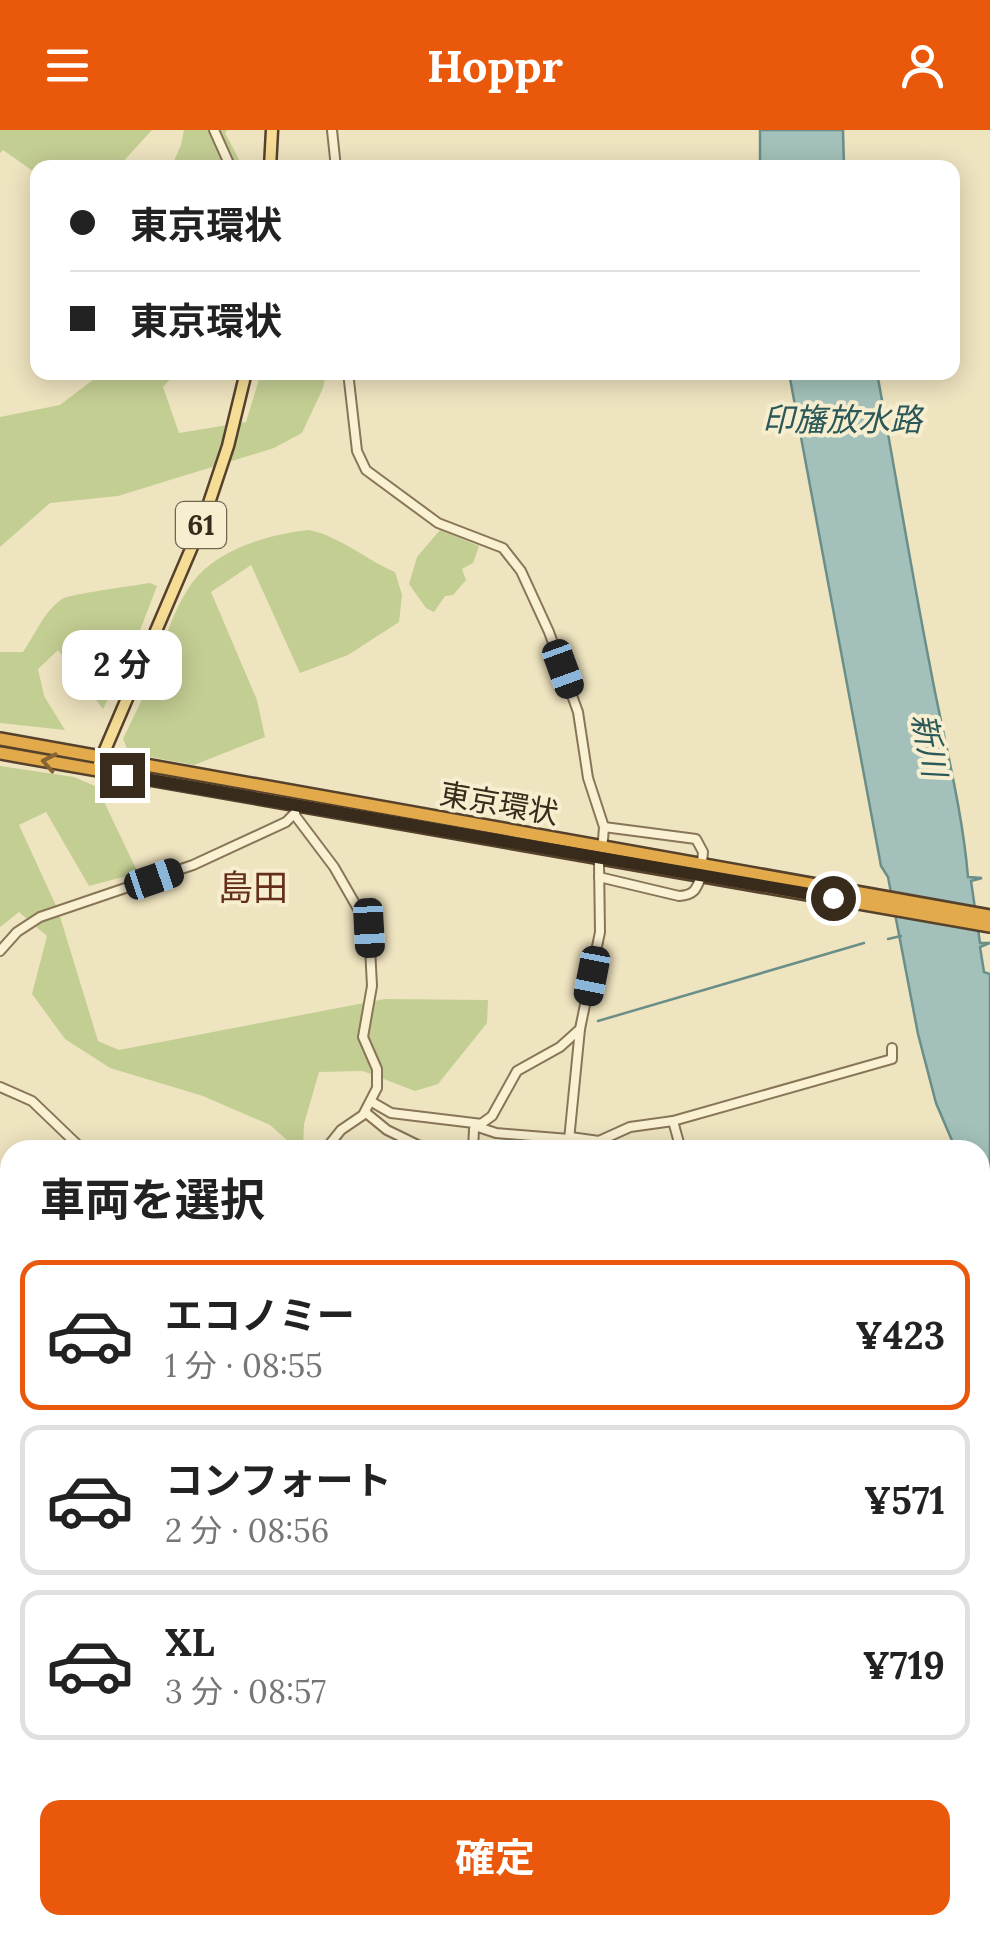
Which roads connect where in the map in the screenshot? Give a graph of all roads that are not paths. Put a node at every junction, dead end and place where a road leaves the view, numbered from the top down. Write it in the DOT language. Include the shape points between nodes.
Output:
graph roads {
  1 [pos="214,130"];
  2 [pos="272,130"];
  3 [pos="332,130"];
  4 [pos="227,160"];
  5 [pos="270,160"];
  6 [pos="335,160"];
  7 [pos="244,380"];
  8 [pos="347,380"];
  9 [pos="0,739"];
  10 [pos="0,752"];
  11 [pos="101,757"];
  12 [pos="97,771"];
  13 [pos="279,795"];
  14 [pos="296,809"];
  15 [pos="405,817"];
  16 [pos="604,827"];
  17 [pos="603,840"];
  18 [pos="702,862"];
  19 [pos="599,863"];
  20 [pos="701,876"];
  21 [pos="599,877"];
  22 [pos="866,899"];
  23 [pos="990,916"];
  24 [pos="990,926"];
  25 [pos="0,951"];
  26 [pos="580,1029"];
  27 [pos="892,1048"];
  28 [pos="0,1087"];
  29 [pos="372,1102"];
  30 [pos="365,1112"];
  31 [pos="673,1121"];
  32 [pos="480,1126"];
  33 [pos="569,1138"];
  34 [pos="73,1140"];
  35 [pos="333,1140"];
  36 [pos="408,1140"];
  37 [pos="473,1140"];
  38 [pos="678,1140"];
  1 -- 4 [label="street"];
  2 -- 5 [label="main road"];
  3 -- 6 [label="street"];
  7 -- 11 [label="main road, 61" via="203,521"];
  8 -- 16 [label="street" via="366,470 438,523 503,548 521,571 578,712"];
  9 -- 11 [label="highway, 東京環状"];
  12 -- 10 [label="highway, 東京環状, one-way"];
  11 -- 12 [label="main road, 61"];
  11 -- 13 [label="highway, 東京環状"];
  12 -- 13 [label="highway, 東京環状"];
  13 -- 14 [label="highway, 東京環状"];
  13 -- 15 [label="highway, 東京環状"];
  14 -- 15 [label="highway, 東京環状"];
  14 -- 25 [label="street" via="286,822 193,865 40,917"];
  14 -- 29 [label="street" via="369,928 372,986 363,1038 377,1069"];
  15 -- 18 [label="highway, 東京環状"];
  15 -- 20 [label="highway, 東京環状"];
  16 -- 17 [label="street"];
  16 -- 18 [label="street" via="696,839"];
  18 -- 22 [label="highway, 東京環状"];
  19 -- 21 [label="street"];
  20 -- 21 [label="street" via="690,896"];
  20 -- 22 [label="highway, 東京環状"];
  21 -- 26 [label="street" via="600,932"];
  22 -- 23 [label="highway, 東京環状"];
  22 -- 24 [label="highway, 東京環状"];
  26 -- 32 [label="street" via="517,1071"];
  26 -- 33 [label="street"];
  27 -- 31 [label="street" via="892,1058"];
  28 -- 34 [label="street" via="32,1101"];
  29 -- 30 [label="street"];
  29 -- 32 [label="street" via="392,1113"];
  30 -- 35 [label="street"];
  30 -- 36 [label="street"];
  31 -- 33 [label="street" via="630,1126 599,1140"];
  31 -- 38 [label="street"];
  32 -- 33 [label="street"];
  32 -- 37 [label="street"];
}
